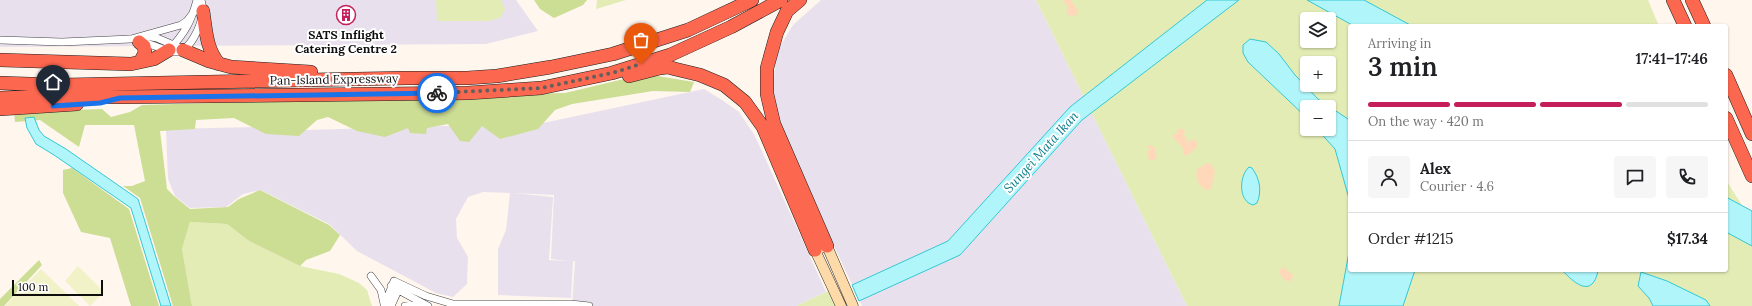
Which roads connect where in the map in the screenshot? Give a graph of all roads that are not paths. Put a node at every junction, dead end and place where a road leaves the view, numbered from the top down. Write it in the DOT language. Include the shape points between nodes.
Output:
graph roads {
  1 [pos="752,0"];
  2 [pos="781,0"];
  3 [pos="800,0"];
  4 [pos="1673,0"];
  5 [pos="1692,0"];
  6 [pos="199,6"];
  7 [pos="1684,24"];
  8 [pos="1703,24"];
  9 [pos="137,39"];
  10 [pos="0,40"];
  11 [pos="176,48"];
  12 [pos="0,60"];
  13 [pos="140,62"];
  14 [pos="219,64"];
  15 [pos="407,78"];
  16 [pos="1728,80"];
  17 [pos="0,84"];
  18 [pos="541,88"];
  19 [pos="0,98"];
  20 [pos="120,98"];
  21 [pos="0,109"];
  22 [pos="1728,122"];
  23 [pos="1752,134"];
  24 [pos="1752,176"];
  25 [pos="821,248"];
  26 [pos="371,276"];
  27 [pos="396,285"];
  28 [pos="387,305"];
  29 [pos="425,305"];
  30 [pos="557,305"];
  31 [pos="405,306"];
  32 [pos="589,306"];
  33 [pos="840,306"];
  34 [pos="853,306"];
  1 -- 15 [label="highway, Pan-Island Expressway" via="688,30 613,54 497,76"];
  2 -- 18 [label="highway, Pan-Island Expressway" via="731,28 670,55 612,73"];
  3 -- 25 [label="highway" via="787,11 777,32 767,68 767,94 774,124"];
  4 -- 7 [label="highway"];
  5 -- 8 [label="highway"];
  6 -- 9 [label="street" via="181,25"];
  6 -- 11 [label="street" via="195,35"];
  6 -- 14 [label="highway" via="208,46"];
  9 -- 10 [label="street" via="62,42"];
  9 -- 11 [label="street"];
  9 -- 13 [label="highway" via="144,46 145,53"];
  11 -- 13 [label="highway" via="154,59"];
  11 -- 14 [label="highway"];
  12 -- 13 [label="highway" via="120,64"];
  14 -- 15 [label="highway" via="258,69"];
  15 -- 17 [label="highway, Pan-Island Expressway" via="68,85"];
  16 -- 23 [label="highway"];
  18 -- 20 [label="highway, Pan-Island Expressway" via="468,93"];
  18 -- 25 [label="highway" via="555,92 564,91 668,67 700,75 724,85 745,102 763,127"];
  19 -- 20 [label="highway, Pan-Island Expressway"];
  20 -- 21 [label="highway" via="100,103"];
  22 -- 24 [label="highway"];
  25 -- 33 [label="main road"];
  25 -- 34 [label="main road"];
  26 -- 28 [label="street"];
  27 -- 28 [label="street"];
  27 -- 29 [label="street"];
  27 -- 30 [label="street" via="453,304"];
  29 -- 31 [label="street"];
  30 -- 32 [label="street"];
}
